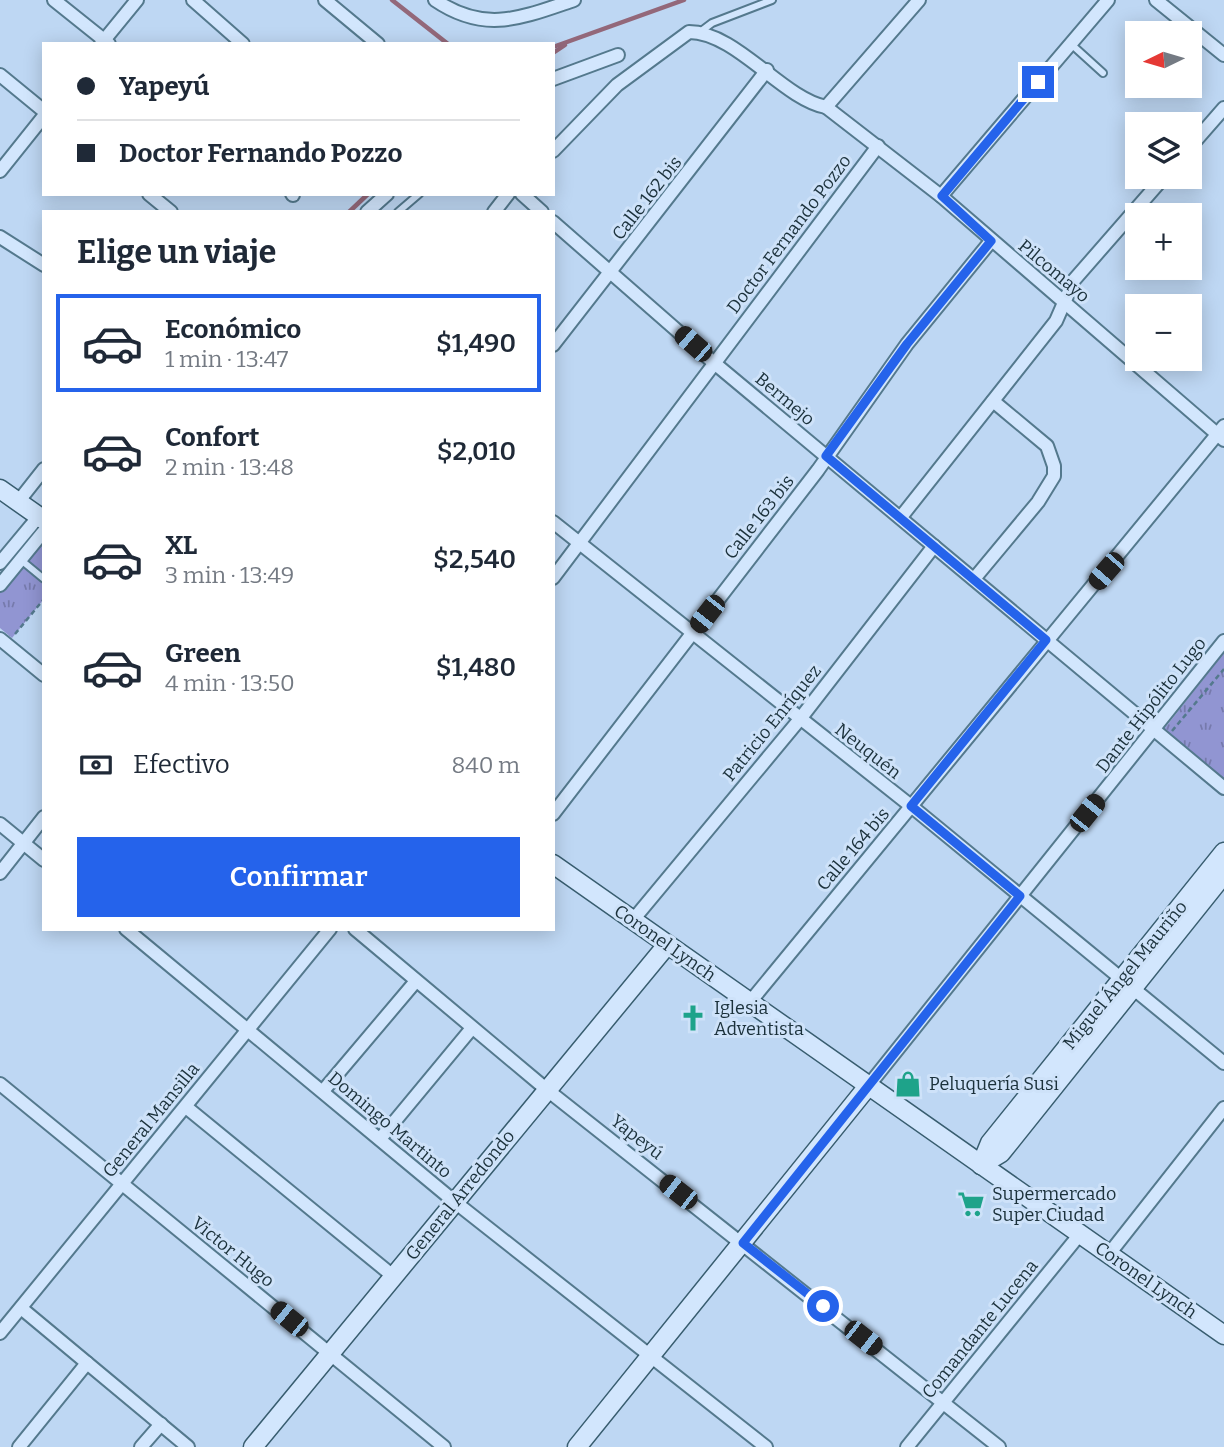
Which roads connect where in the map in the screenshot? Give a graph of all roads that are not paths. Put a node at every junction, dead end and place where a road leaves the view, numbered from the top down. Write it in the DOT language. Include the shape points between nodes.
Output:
graph roads {
  1 [pos="54,0"];
  2 [pos="137,0"];
  3 [pos="193,0"];
  4 [pos="325,0"];
  5 [pos="435,0"];
  6 [pos="574,0"];
  7 [pos="772,0"];
  8 [pos="919,0"];
  9 [pos="1108,0"];
  10 [pos="1156,0"];
  11 [pos="700,32"];
  12 [pos="105,42"];
  13 [pos="241,42"];
  14 [pos="375,42"];
  15 [pos="1070,44"];
  16 [pos="618,55"];
  17 [pos="1224,55"];
  18 [pos="767,70"];
  19 [pos="1103,73"];
  20 [pos="0,75"];
  21 [pos="555,78"];
  22 [pos="826,107"];
  23 [pos="1224,108"];
  24 [pos="42,109"];
  25 [pos="42,118"];
  26 [pos="1202,133"];
  27 [pos="878,146"];
  28 [pos="555,149"];
  29 [pos="0,171"];
  30 [pos="1154,189"];
  31 [pos="151,196"];
  32 [pos="385,196"];
  33 [pos="417,196"];
  34 [pos="506,196"];
  35 [pos="524,196"];
  36 [pos="942,196"];
  37 [pos="169,210"];
  38 [pos="369,210"];
  39 [pos="400,210"];
  40 [pos="496,210"];
  41 [pos="540,210"];
  42 [pos="555,224"];
  43 [pos="0,237"];
  44 [pos="991,241"];
  45 [pos="42,264"];
  46 [pos="610,273"];
  47 [pos="1064,302"];
  48 [pos="555,342"];
  49 [pos="713,362"];
  50 [pos="993,401"];
  51 [pos="1222,433"];
  52 [pos="826,456"];
  53 [pos="42,472"];
  54 [pos="0,489"];
  55 [pos="18,502"];
  56 [pos="901,517"];
  57 [pos="42,522"];
  58 [pos="555,524"];
  59 [pos="579,542"];
  60 [pos="934,545"];
  61 [pos="21,560"];
  62 [pos="0,563"];
  63 [pos="555,575"];
  64 [pos="42,577"];
  65 [pos="974,579"];
  66 [pos="0,585"];
  67 [pos="691,635"];
  68 [pos="1046,640"];
  69 [pos="1224,641"];
  70 [pos="3,642"];
  71 [pos="42,673"];
  72 [pos="800,719"];
  73 [pos="1154,730"];
  74 [pos="1224,789"];
  75 [pos="911,806"];
  76 [pos="555,811"];
  77 [pos="42,819"];
  78 [pos="0,824"];
  79 [pos="23,843"];
  80 [pos="1224,852"];
  81 [pos="42,858"];
  82 [pos="555,865"];
  83 [pos="0,873"];
  84 [pos="1224,874"];
  85 [pos="1020,896"];
  86 [pos="633,920"];
  87 [pos="129,931"];
  88 [pos="328,931"];
  89 [pos="357,931"];
  90 [pos="667,945"];
  91 [pos="416,981"];
  92 [pos="1127,983"];
  93 [pos="750,1002"];
  94 [pos="472,1028"];
  95 [pos="247,1030"];
  96 [pos="1224,1063"];
  97 [pos="0,1084"];
  98 [pos="869,1085"];
  99 [pos="546,1089"];
  100 [pos="323,1091"];
  101 [pos="186,1107"];
  102 [pos="1224,1108"];
  103 [pos="380,1139"];
  104 [pos="981,1165"];
  105 [pos="121,1184"];
  106 [pos="455,1202"];
  107 [pos="1080,1234"];
  108 [pos="743,1243"];
  109 [pos="1109,1254"];
  110 [pos="393,1276"];
  111 [pos="20,1308"];
  112 [pos="0,1333"];
  113 [pos="1224,1335"];
  114 [pos="331,1353"];
  115 [pos="650,1355"];
  116 [pos="86,1363"];
  117 [pos="943,1402"];
  118 [pos="161,1424"];
  119 [pos="19,1447"];
  120 [pos="141,1447"];
  121 [pos="188,1447"];
  122 [pos="253,1447"];
  123 [pos="444,1447"];
  124 [pos="577,1447"];
  125 [pos="766,1447"];
  126 [pos="907,1447"];
  127 [pos="999,1447"];
  1 -- 12 [label="street"];
  2 -- 12 [label="street"];
  3 -- 13 [label="street"];
  4 -- 14 [label="street"];
  5 -- 6 [label="street" via="458,14 495,21"];
  7 -- 11 [label="lane"];
  8 -- 22 [label="street"];
  9 -- 15 [label="street"];
  10 -- 17 [label="street"];
  11 -- 18 [label="street"];
  11 -- 28 [label="street" via="680,37 636,69"];
  15 -- 19 [label="lane"];
  15 -- 36 [label="street"];
  16 -- 21 [label="street"];
  18 -- 22 [label="street" via="812,104"];
  18 -- 46 [label="street, Calle 162 bis"];
  20 -- 24 [label="street"];
  22 -- 27 [label="street, Pilcomayo"];
  23 -- 26 [label="street"];
  25 -- 29 [label="street"];
  27 -- 36 [label="street, Pilcomayo"];
  27 -- 49 [label="street, Doctor Fernando Pozzo"];
  30 -- 47 [label="street" via="1074,280"];
  31 -- 37 [label="street"];
  32 -- 38 [label="street"];
  33 -- 39 [label="lane"];
  34 -- 40 [label="street"];
  35 -- 41 [label="street"];
  36 -- 44 [label="street, Pilcomayo"];
  42 -- 46 [label="street, Bermejo"];
  43 -- 45 [label="street"];
  44 -- 47 [label="street, Pilcomayo"];
  44 -- 52 [label="street, Calle 163 bis" via="907,344"];
  46 -- 48 [label="street, Calle 162 bis"];
  46 -- 49 [label="street, Bermejo"];
  47 -- 50 [label="street" via="1056,321"];
  47 -- 51 [label="street, Pilcomayo"];
  49 -- 52 [label="street, Bermejo"];
  49 -- 59 [label="street, Doctor Fernando Pozzo"];
  50 -- 56 [label="street"];
  50 -- 65 [label="street" via="1047,446 1054,476"];
  51 -- 68 [label="street, Calle 164 bis"];
  52 -- 56 [label="street, Bermejo"];
  52 -- 67 [label="street, Calle 163 bis"];
  53 -- 55 [label="street"];
  54 -- 55 [label="street"];
  55 -- 57 [label="street"];
  56 -- 60 [label="street, Bermejo"];
  57 -- 61 [label="street"];
  57 -- 62 [label="street"];
  58 -- 59 [label="street, Neuquén"];
  59 -- 63 [label="street, Doctor Fernando Pozzo"];
  59 -- 67 [label="street, Neuquén"];
  60 -- 65 [label="street, Bermejo"];
  60 -- 72 [label="street, Patricio Enríquez"];
  61 -- 64 [label="lane"];
  61 -- 66 [label="street"];
  65 -- 68 [label="street, Bermejo"];
  67 -- 72 [label="street, Neuquén"];
  67 -- 76 [label="street, Calle 163 bis"];
  68 -- 73 [label="street, Bermejo"];
  68 -- 75 [label="street, Calle 164 bis"];
  69 -- 73 [label="street, Dante Hipólito Lugo"];
  70 -- 71 [label="street"];
  72 -- 75 [label="street, Neuquén"];
  72 -- 86 [label="street, Patricio Enríquez"];
  73 -- 74 [label="street, Bermejo"];
  73 -- 85 [label="street, Dante Hipólito Lugo"];
  75 -- 85 [label="street, Neuquén"];
  75 -- 93 [label="street, Calle 164 bis"];
  77 -- 79 [label="street"];
  78 -- 79 [label="street"];
  79 -- 81 [label="street"];
  79 -- 83 [label="street"];
  80 -- 92 [label="street, Miguel Ángel Mauriño"];
  82 -- 86 [label="street, Coronel Lynch"];
  84 -- 92 [label="street, Miguel Ángel Mauriño"];
  85 -- 92 [label="street, Neuquén"];
  85 -- 98 [label="street, Dante Hipólito Lugo"];
  86 -- 90 [label="street, Coronel Lynch"];
  87 -- 95 [label="street, Domingo Martinto"];
  88 -- 95 [label="street, General Mansilla"];
  89 -- 91 [label="street, Yapeyú"];
  90 -- 93 [label="street, Coronel Lynch"];
  90 -- 99 [label="street, General Arredondo"];
  91 -- 94 [label="street, Yapeyú"];
  91 -- 100 [label="street"];
  92 -- 96 [label="street, Neuquén"];
  92 -- 104 [label="street, Miguel Ángel Mauriño" via="1001,1153"];
  93 -- 98 [label="street, Coronel Lynch"];
  94 -- 99 [label="street, Yapeyú"];
  94 -- 103 [label="street"];
  95 -- 100 [label="street, Domingo Martinto"];
  95 -- 101 [label="street, General Mansilla"];
  97 -- 105 [label="street, Victor Hugo"];
  98 -- 104 [label="street, Coronel Lynch"];
  98 -- 108 [label="street"];
  99 -- 106 [label="street, General Arredondo"];
  99 -- 108 [label="street, Yapeyú"];
  100 -- 103 [label="street, Domingo Martinto"];
  101 -- 105 [label="street, General Mansilla"];
  101 -- 110 [label="street"];
  102 -- 109 [label="street"];
  103 -- 106 [label="street, Domingo Martinto"];
  104 -- 107 [label="street, Coronel Lynch"];
  105 -- 111 [label="street, General Mansilla"];
  105 -- 114 [label="street, Victor Hugo"];
  106 -- 110 [label="street, General Arredondo"];
  106 -- 115 [label="street, Domingo Martinto"];
  107 -- 109 [label="street, Coronel Lynch"];
  107 -- 117 [label="street, Comandante Lucena"];
  108 -- 115 [label="street"];
  108 -- 117 [label="street, Yapeyú"];
  109 -- 113 [label="street, Coronel Lynch"];
  110 -- 114 [label="street, General Arredondo"];
  111 -- 112 [label="street, General Mansilla"];
  111 -- 116 [label="street"];
  114 -- 122 [label="street, General Arredondo"];
  114 -- 123 [label="street, Victor Hugo"];
  115 -- 124 [label="street"];
  115 -- 125 [label="street, Domingo Martinto"];
  116 -- 118 [label="street"];
  116 -- 119 [label="street"];
  117 -- 126 [label="street, Comandante Lucena"];
  117 -- 127 [label="street, Yapeyú"];
  118 -- 120 [label="street"];
  118 -- 121 [label="street"];
}
